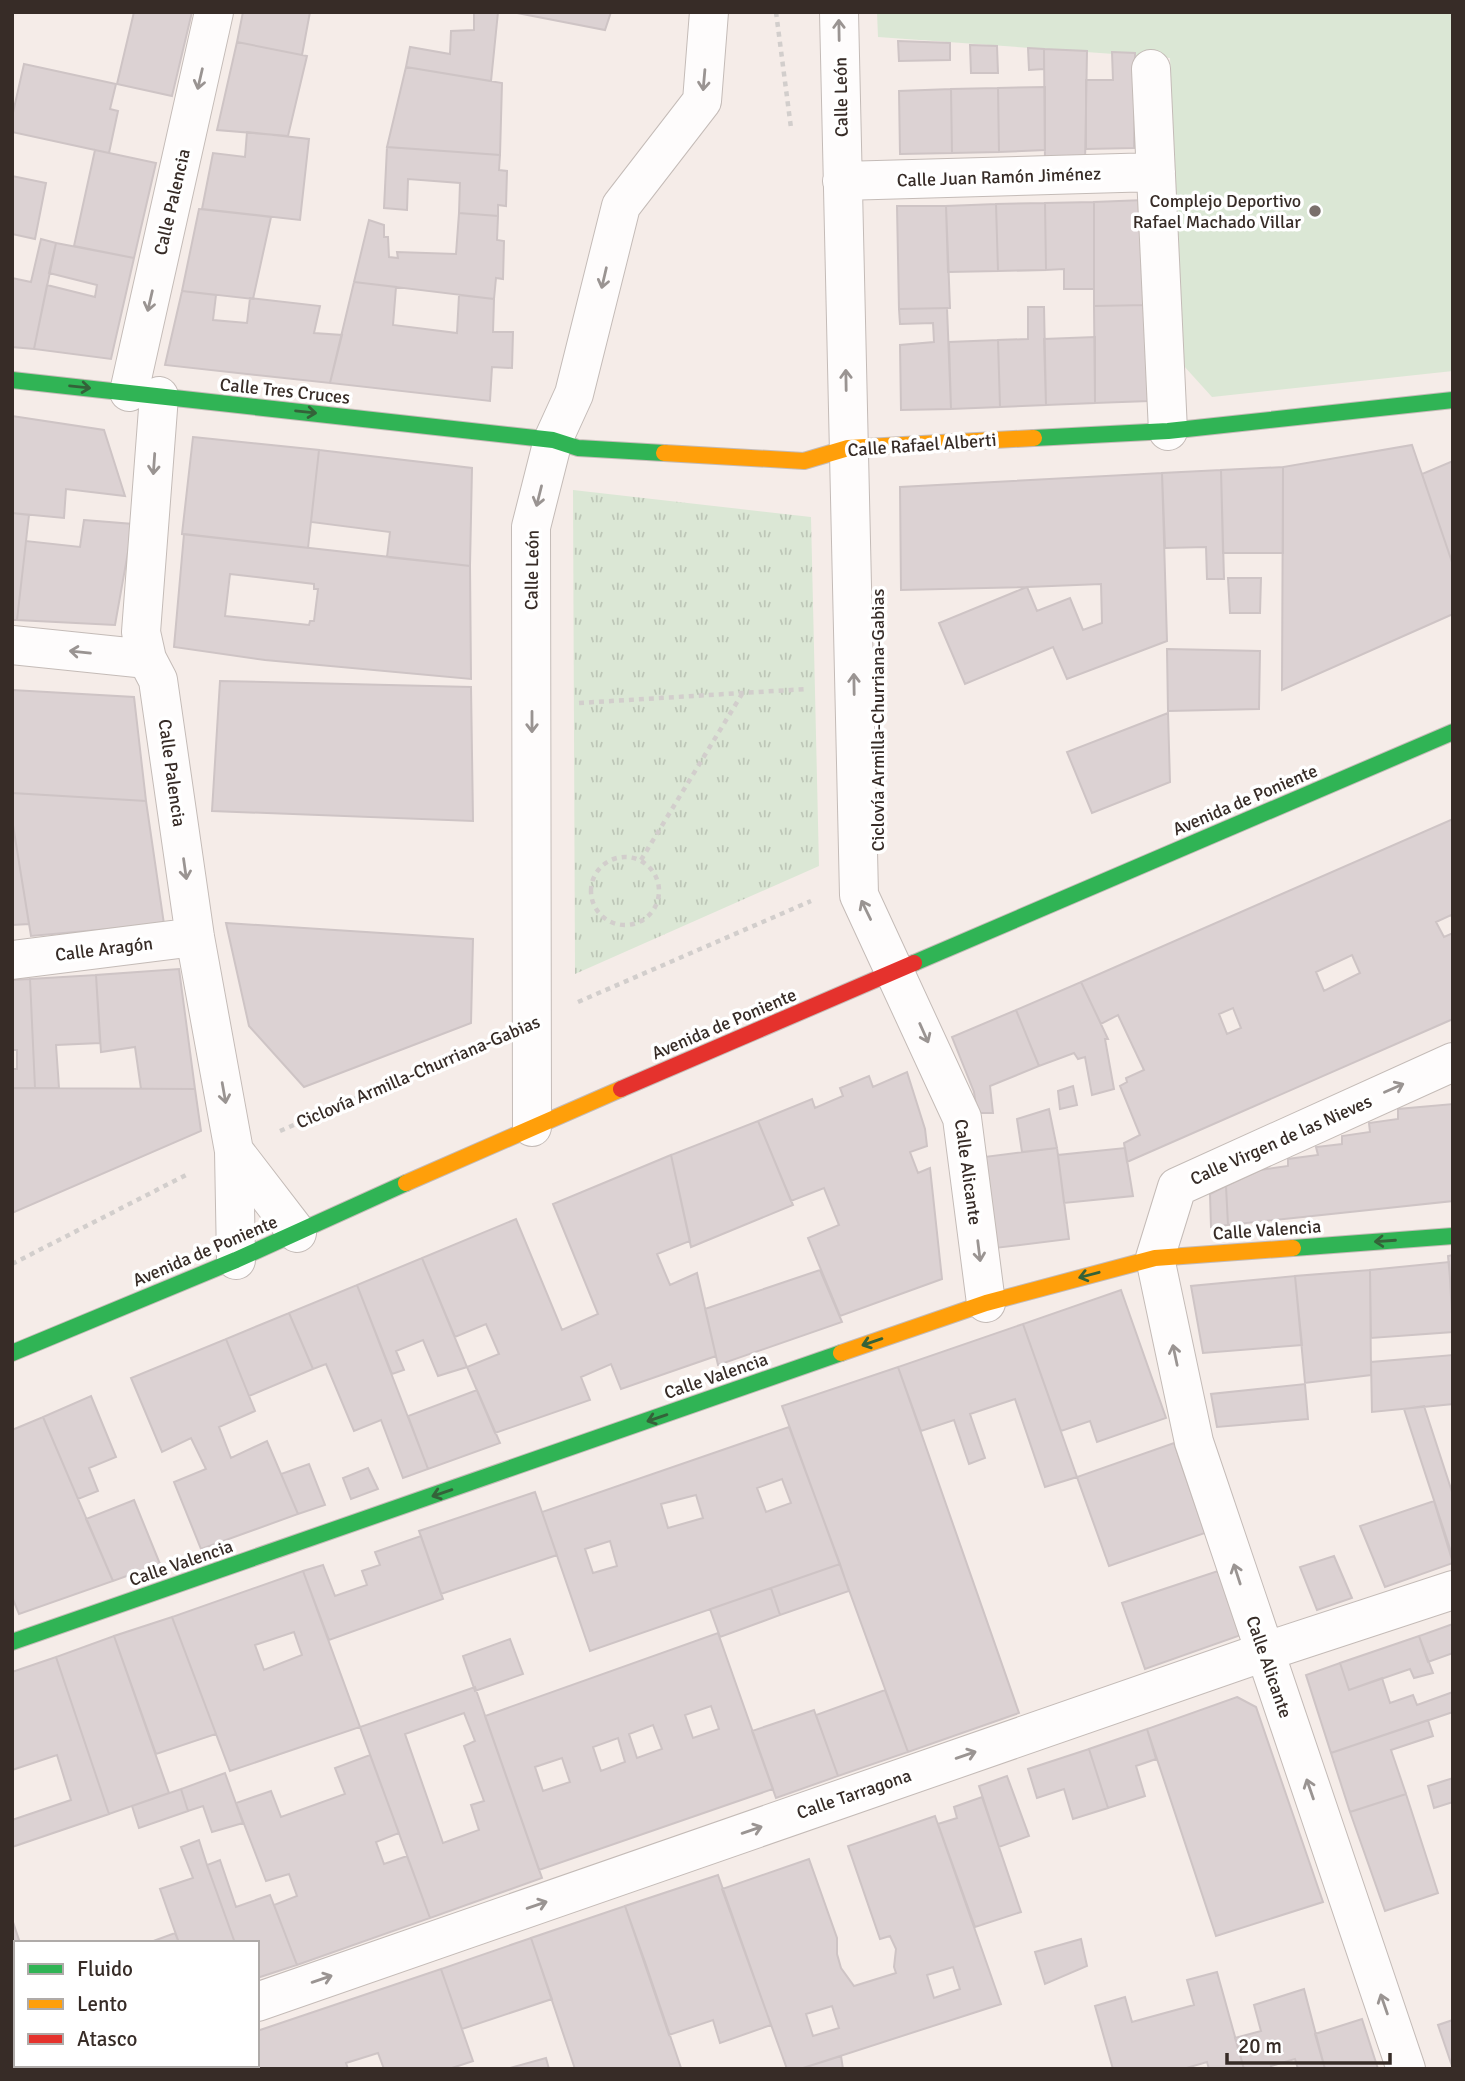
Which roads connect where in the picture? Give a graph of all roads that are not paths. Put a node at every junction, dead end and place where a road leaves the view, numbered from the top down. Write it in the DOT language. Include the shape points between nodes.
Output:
graph roads {
  1 [pos="215,12"];
  2 [pos="709,12"];
  3 [pos="839,12"];
  4 [pos="1151,69"];
  5 [pos="1156,172"];
  6 [pos="842,181"];
  7 [pos="12,380"];
  8 [pos="144,394"];
  9 [pos="1453,400"];
  10 [pos="1167,431"];
  11 [pos="553,440"];
  12 [pos="848,448"];
  13 [pos="12,645"];
  14 [pos="147,659"];
  15 [pos="1453,732"];
  16 [pos="195,937"];
  17 [pos="12,960"];
  18 [pos="896,971"];
  19 [pos="1453,1062"];
  20 [pos="532,1127"];
  21 [pos="234,1151"];
  22 [pos="297,1233"];
  23 [pos="1453,1236"];
  24 [pos="1155,1258"];
  25 [pos="236,1260"];
  26 [pos="986,1303"];
  27 [pos="12,1353"];
  28 [pos="1453,1591"];
  29 [pos="12,1642"];
  30 [pos="1264,1652"];
  31 [pos="259,2001"];
  32 [pos="1406,2069"];
  1 -- 8 [label="street, Calle Palencia, one-way"];
  2 -- 11 [label="street, Calle León, one-way" via="702,101 621,206 574,394"];
  6 -- 3 [label="street, Calle León, one-way"];
  4 -- 5 [label="street"];
  5 -- 6 [label="street, Calle Juan Ramón Jiménez"];
  5 -- 10 [label="street"];
  12 -- 6 [label="street, Calle León, one-way"];
  7 -- 8 [label="street, Calle Tres Cruces, one-way"];
  8 -- 11 [label="street, Calle Tres Cruces, one-way"];
  8 -- 14 [label="street, Calle Palencia, one-way" via="141,632"];
  9 -- 10 [label="street, Calle Rafael Alberti"];
  10 -- 12 [label="street, Calle Rafael Alberti"];
  11 -- 12 [label="street, Calle Rafael Alberti" via="578,448 804,461"];
  11 -- 20 [label="street, Calle León, one-way" via="531,527"];
  18 -- 12 [label="street, Calle León, one-way" via="859,895"];
  14 -- 13 [label="street, one-way"];
  14 -- 16 [label="street, Calle Palencia, one-way" via="158,680"];
  15 -- 18 [label="street, Avenida de Poniente"];
  16 -- 17 [label="street, Calle Aragón"];
  16 -- 21 [label="street, Calle Palencia, one-way"];
  18 -- 20 [label="street, Avenida de Poniente"];
  18 -- 26 [label="street, Calle Alicante, one-way" via="962,1118"];
  24 -- 19 [label="street, Calle Virgen de las Nieves, one-way" via="1177,1187"];
  20 -- 22 [label="street, Avenida de Poniente"];
  21 -- 22 [label="street, Calle Palencia"];
  21 -- 25 [label="street, Calle Palencia"];
  22 -- 25 [label="street, Avenida de Poniente"];
  23 -- 24 [label="street, Calle Valencia, one-way"];
  24 -- 26 [label="street, Calle Valencia, one-way"];
  30 -- 24 [label="street, Calle Alicante, one-way" via="1194,1443"];
  25 -- 27 [label="street, Avenida de Poniente"];
  26 -- 29 [label="street, Calle Valencia, one-way"];
  28 -- 30 [label="street, Calle Tarragona"];
  31 -- 30 [label="street, Calle Tarragona, one-way"];
  32 -- 30 [label="street, Calle Alicante, one-way"];
}
